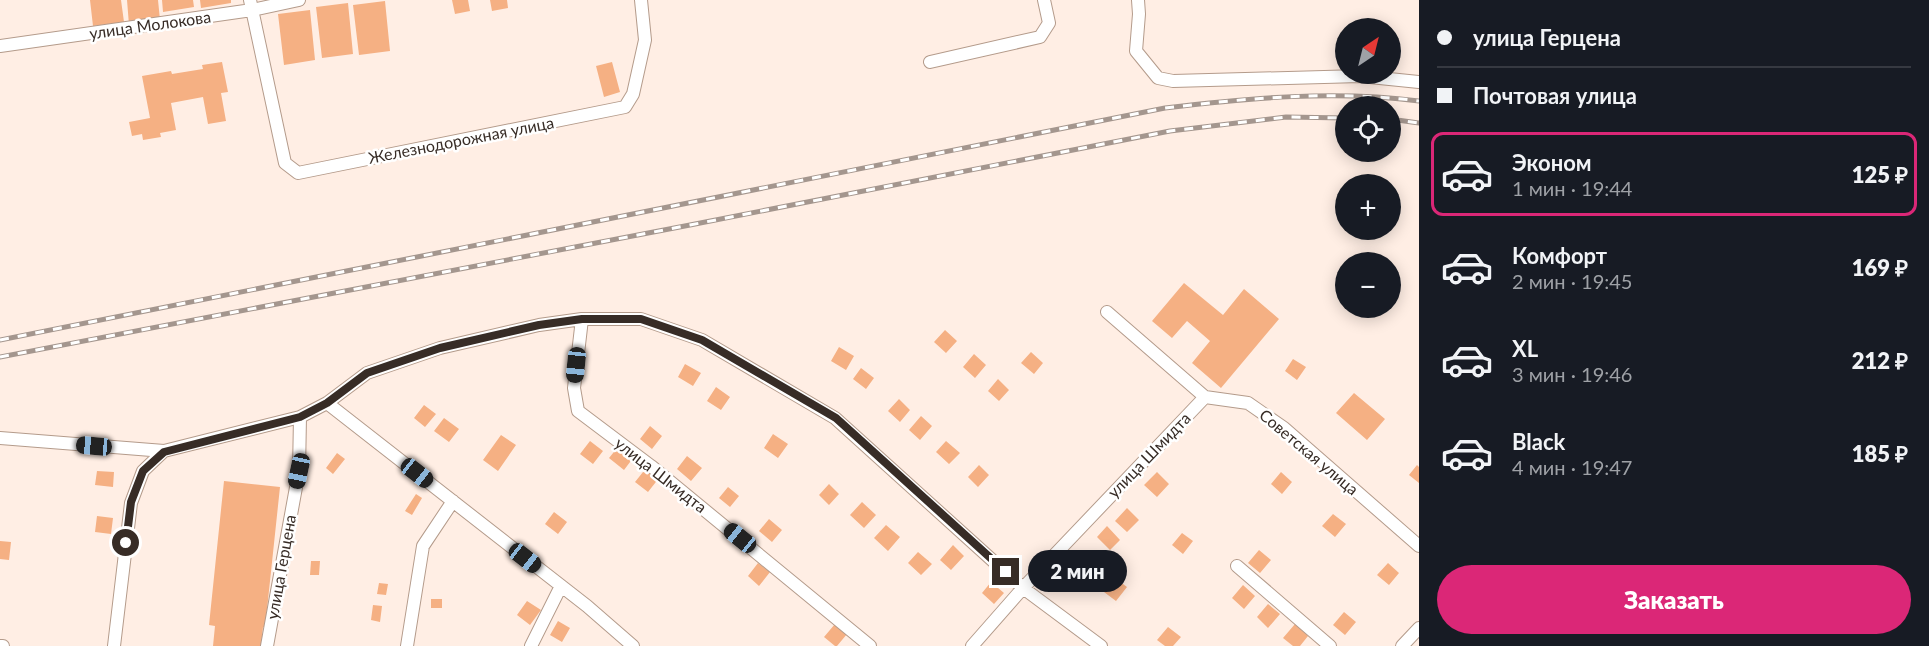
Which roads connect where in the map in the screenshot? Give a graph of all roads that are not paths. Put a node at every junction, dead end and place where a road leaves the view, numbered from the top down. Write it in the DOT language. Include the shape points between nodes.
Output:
graph roads {
  1 [pos="298,0"];
  2 [pos="641,0"];
  3 [pos="1044,0"];
  4 [pos="1138,0"];
  5 [pos="251,5"];
  6 [pos="0,46"];
  7 [pos="930,62"];
  8 [pos="1419,82"];
  9 [pos="1107,312"];
  10 [pos="582,319"];
  11 [pos="1205,397"];
  12 [pos="327,403"];
  13 [pos="300,417"];
  14 [pos="0,438"];
  15 [pos="164,452"];
  16 [pos="453,501"];
  17 [pos="1419,546"];
  18 [pos="1237,566"];
  19 [pos="561,586"];
  20 [pos="1023,588"];
  21 [pos="1419,628"];
  22 [pos="114,646"];
  23 [pos="267,646"];
  24 [pos="407,646"];
  25 [pos="531,646"];
  26 [pos="633,646"];
  27 [pos="870,646"];
  28 [pos="972,646"];
  29 [pos="1101,646"];
  30 [pos="1330,646"];
  31 [pos="1402,646"];
  1 -- 5 [label="street, улица Молокова"];
  2 -- 5 [label="street, Железнодорожная улица" via="645,40 633,94 626,107 298,173 285,163"];
  3 -- 7 [label="street" via="1049,23 1040,37"];
  4 -- 8 [label="street" via="1136,51 1158,78 1173,81 1360,76"];
  5 -- 6 [label="street, улица Молокова"];
  9 -- 11 [label="street"];
  10 -- 12 [label="street" via="440,348 367,373"];
  10 -- 20 [label="street" via="641,319 702,340 836,418"];
  10 -- 27 [label="street, улица Шмидта" via="574,388 578,411"];
  11 -- 17 [label="street, Советская улица" via="1248,403 1284,428"];
  11 -- 20 [label="street, улица Шмидта"];
  12 -- 13 [label="street"];
  12 -- 16 [label="street"];
  13 -- 15 [label="street"];
  13 -- 23 [label="street, улица Герцена" via="299,471"];
  14 -- 15 [label="street"];
  15 -- 22 [label="street" via="143,471 131,502"];
  16 -- 19 [label="street"];
  16 -- 24 [label="street" via="423,546"];
  18 -- 30 [label="street"];
  19 -- 25 [label="street"];
  19 -- 26 [label="street"];
  20 -- 28 [label="street, улица Шмидта"];
  20 -- 29 [label="street"];
  21 -- 31 [label="street"];
}
